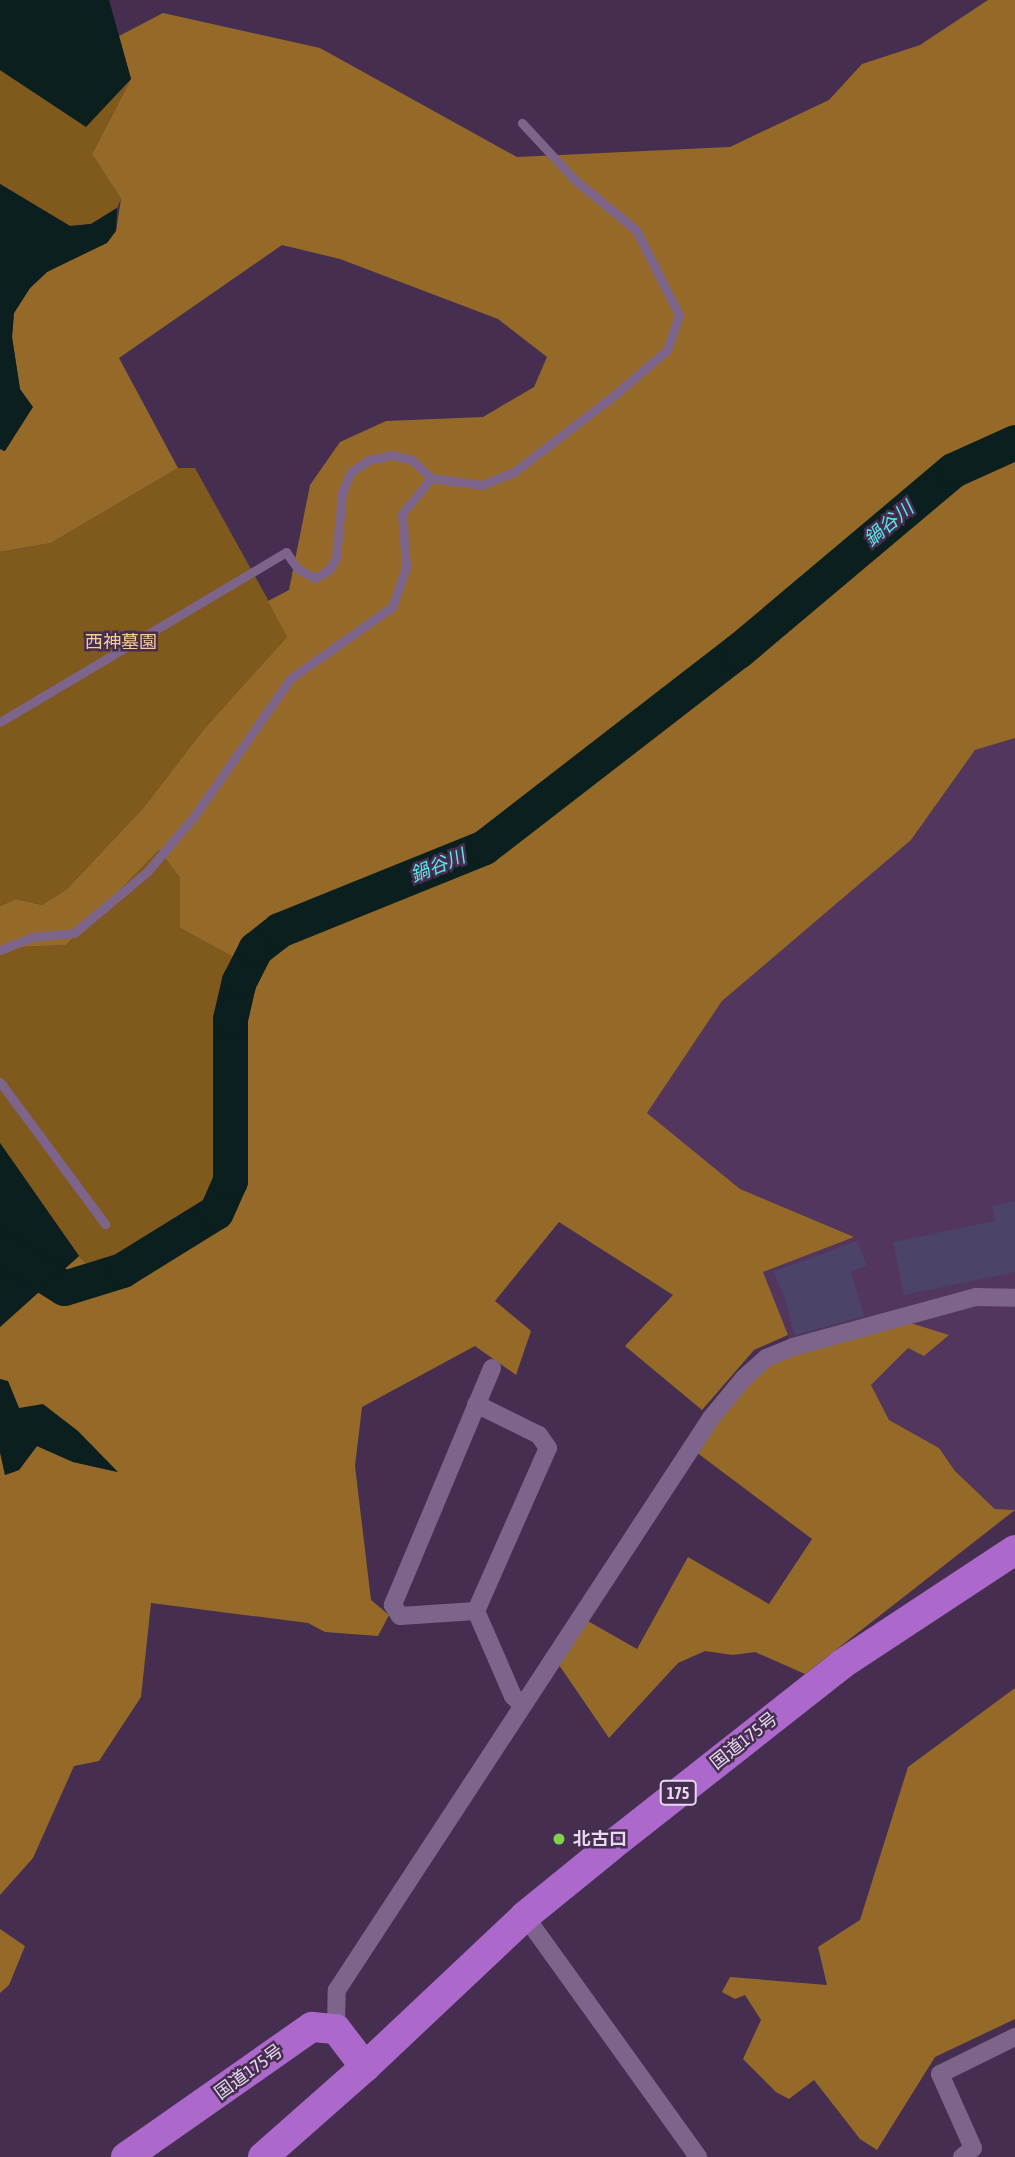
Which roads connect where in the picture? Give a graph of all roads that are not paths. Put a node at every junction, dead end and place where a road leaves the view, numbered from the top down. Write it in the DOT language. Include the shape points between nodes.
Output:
graph roads {
  1 [pos="522,123"];
  2 [pos="431,478"];
  3 [pos="0,722"];
  4 [pos="0,950"];
  5 [pos="0,1082"];
  6 [pos="105,1224"];
  7 [pos="1015,1298"];
  8 [pos="492,1368"];
  9 [pos="476,1404"];
  10 [pos="1015,1550"];
  11 [pos="476,1611"];
  12 [pos="522,1705"];
  13 [pos="525,1916"];
  14 [pos="336,2029"];
  15 [pos="1015,2037"];
  16 [pos="365,2067"];
  17 [pos="126,2157"];
  18 [pos="263,2157"];
  19 [pos="698,2157"];
  20 [pos="962,2157"];
  1 -- 2 [label="lane" via="575,180 636,230 679,315 667,350 514,472 482,485"];
  2 -- 3 [label="lane" via="412,460 392,455 369,460 351,472 342,493 335,558 329,570 314,578 298,569 286,552"];
  2 -- 4 [label="lane" via="402,514 406,567 392,607 291,678 195,815 147,872 74,933 33,937"];
  5 -- 6 [label="lane"];
  7 -- 12 [label="street" via="976,1297 766,1358 710,1418"];
  8 -- 9 [label="street"];
  9 -- 11 [label="street" via="539,1435 548,1448"];
  9 -- 11 [label="street" via="393,1605 400,1616"];
  10 -- 13 [label="highway, 国道175号 / 175" via="842,1664"];
  11 -- 12 [label="street" via="513,1696"];
  12 -- 14 [label="street" via="337,1990"];
  13 -- 16 [label="highway, 国道175号 / 175"];
  13 -- 19 [label="street"];
  14 -- 16 [label="highway"];
  14 -- 17 [label="highway, 国道175号" via="312,2027"];
  15 -- 20 [label="street" via="940,2074 973,2148"];
  16 -- 18 [label="highway, 国道175号 / 175"];
}
